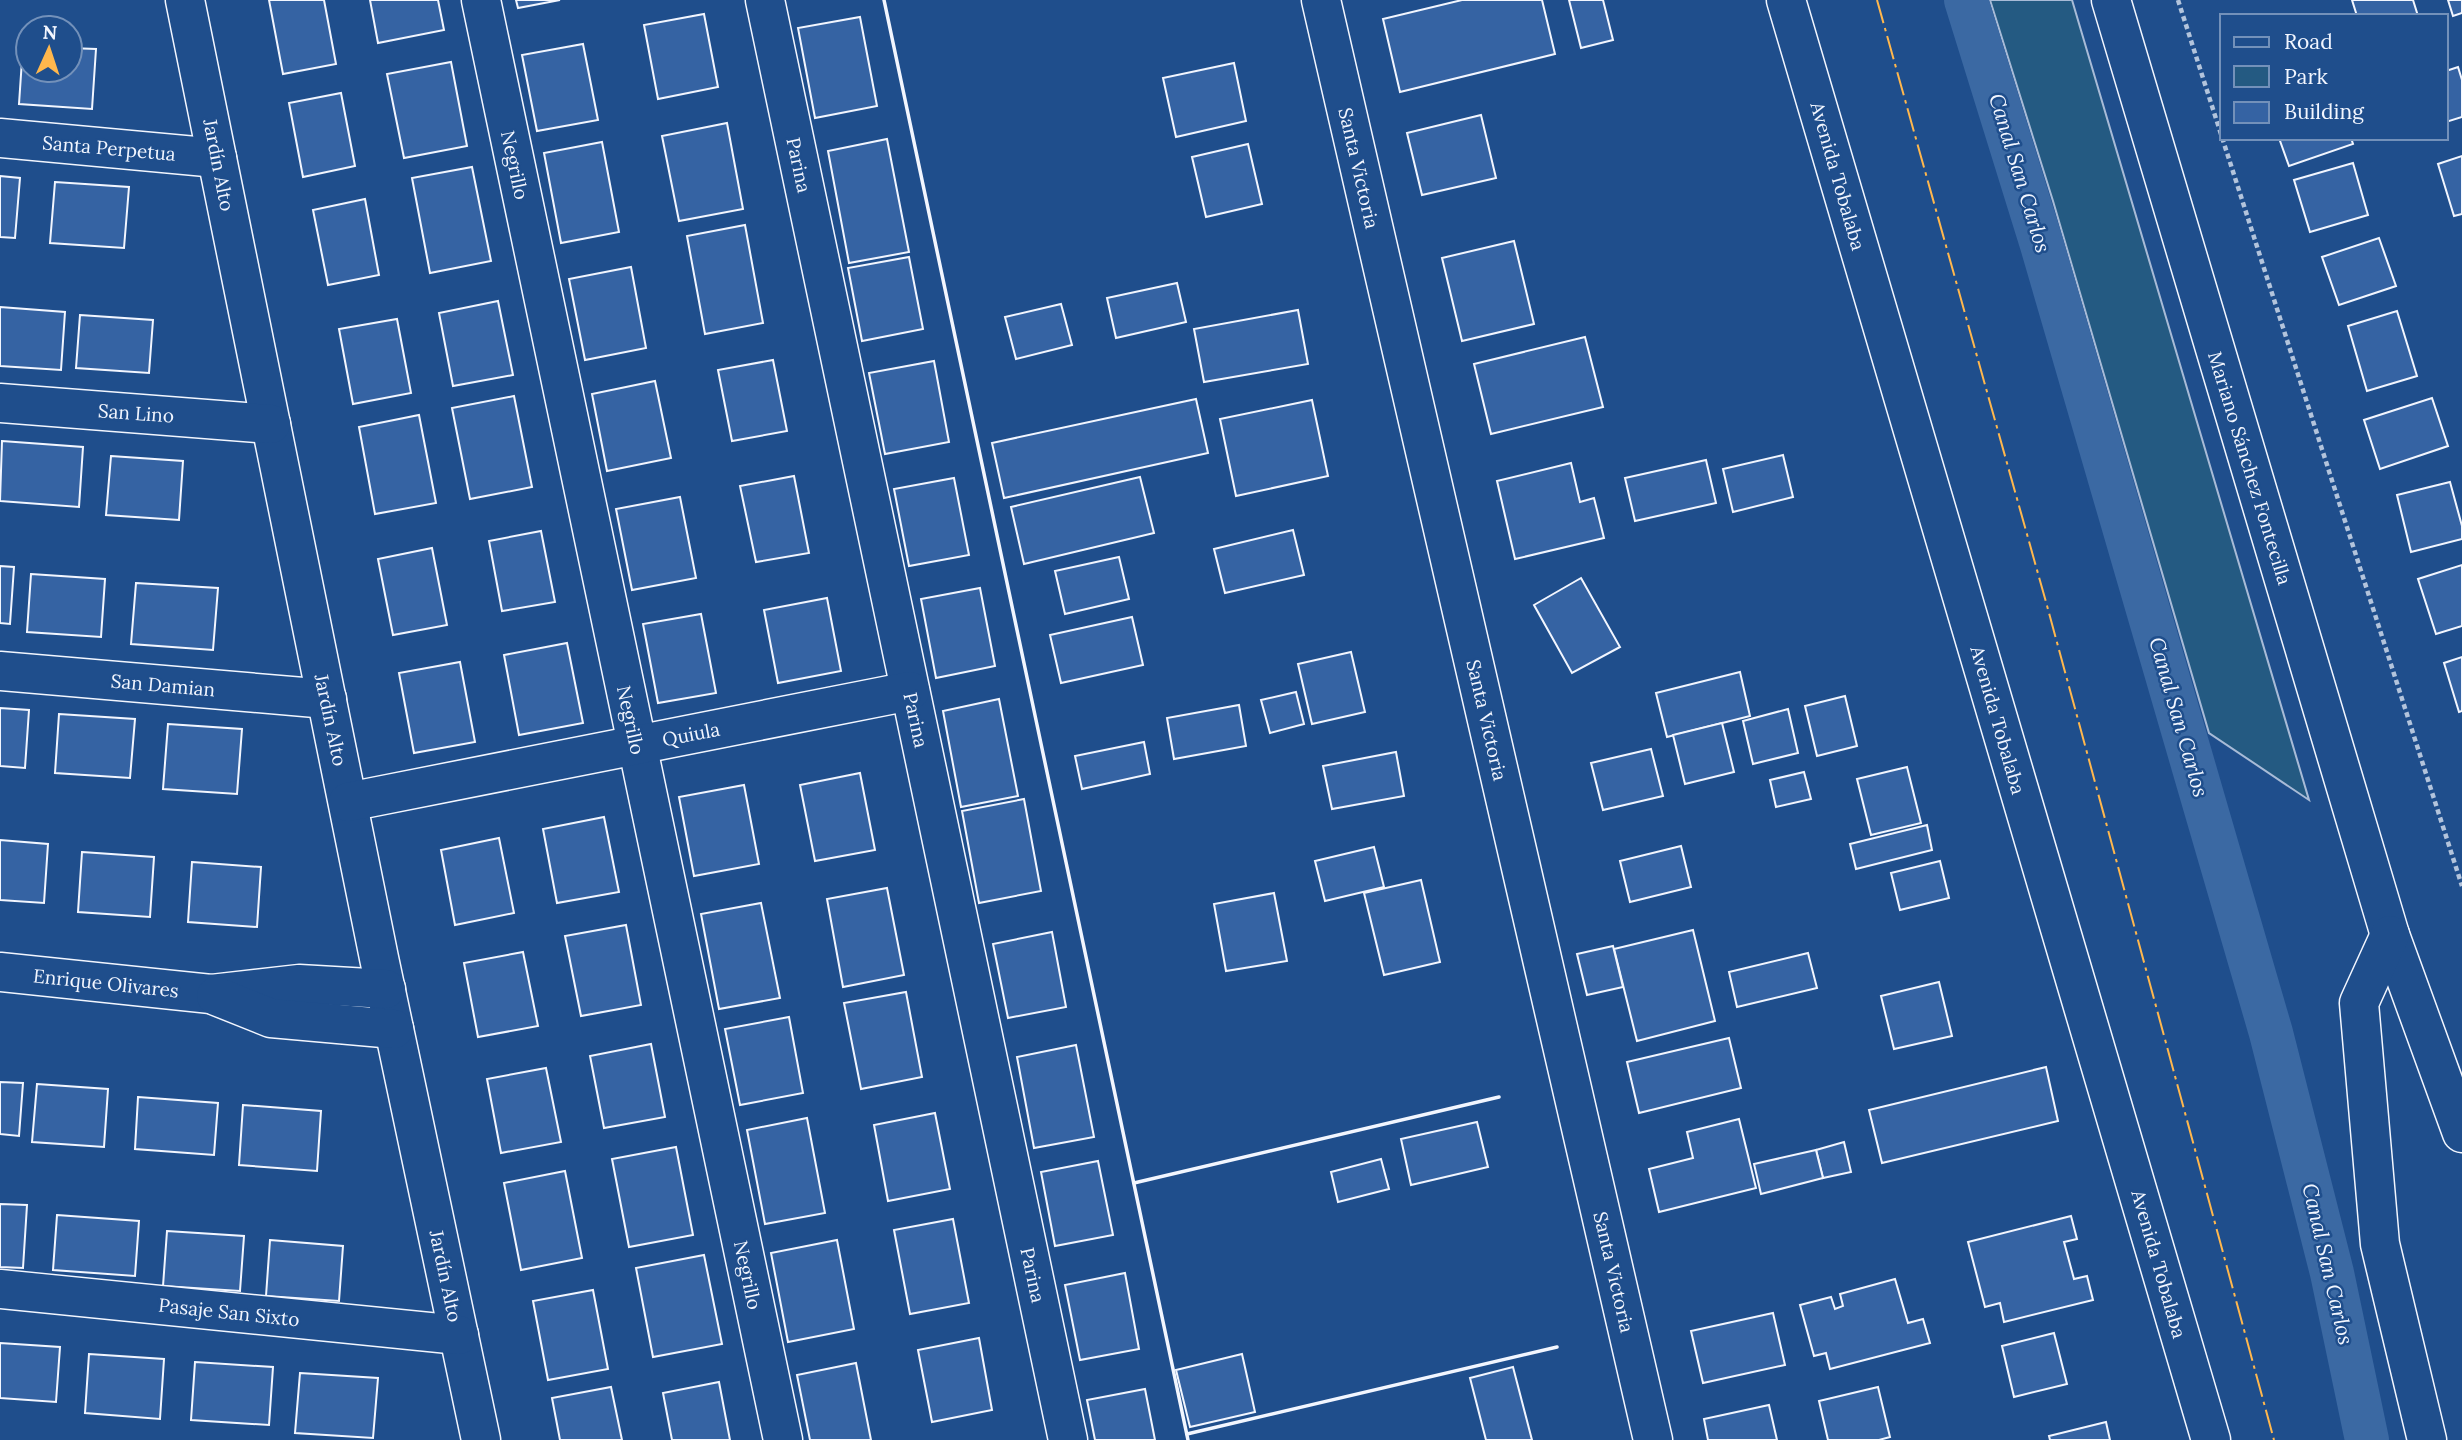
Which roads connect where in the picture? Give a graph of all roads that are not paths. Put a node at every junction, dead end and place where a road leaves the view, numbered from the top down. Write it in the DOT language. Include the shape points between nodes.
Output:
graph roads {
  1 [pos="185,0"];
  2 [pos="481,0"];
  3 [pos="765,0"];
  4 [pos="1321,0"];
  5 [pos="1786,0"];
  6 [pos="2111,0"];
  7 [pos="0,138"];
  8 [pos="217,158"];
  9 [pos="0,403"];
  10 [pos="271,424"];
  11 [pos="0,671"];
  12 [pos="910,691"];
  13 [pos="327,699"];
  14 [pos="636,745"];
  15 [pos="348,802"];
  16 [pos="2390,935"];
  17 [pos="0,972"];
  18 [pos="386,989"];
  19 [pos="211,994"];
  20 [pos="394,1030"];
  21 [pos="2462,1133"];
  22 [pos="0,1289"];
  23 [pos="459,1335"];
  24 [pos="481,1440"];
  25 [pos="783,1440"];
  26 [pos="1068,1440"];
  27 [pos="1653,1440"];
  28 [pos="2211,1440"];
  29 [pos="2427,1440"];
  1 -- 8 [label="street, Jardín Alto"];
  2 -- 14 [label="street, Negrillo"];
  3 -- 12 [label="street, Parina"];
  4 -- 27 [label="street, Santa Victoria"];
  5 -- 28 [label="street, Avenida Tobalaba"];
  6 -- 16 [label="street, Mariano Sánchez Fontecilla"];
  7 -- 8 [label="street, Santa Perpetua"];
  8 -- 10 [label="street, Jardín Alto"];
  9 -- 10 [label="street, San Lino"];
  10 -- 13 [label="street, Jardín Alto"];
  11 -- 13 [label="street, San Damian"];
  12 -- 14 [label="street, Quiula"];
  12 -- 26 [label="street, Parina"];
  13 -- 15 [label="street, Jardín Alto"];
  14 -- 15 [label="street, Quiula"];
  14 -- 25 [label="street, Negrillo"];
  15 -- 18 [label="street, Jardín Alto"];
  16 -- 21 [label="street, Mariano Sánchez Fontecilla"];
  16 -- 29 [label="street" via="2359,1003 2380,1244"];
  17 -- 19 [label="street, Enrique Olivares"];
  18 -- 19 [label="street, Enrique Olivares" via="299,984"];
  18 -- 20 [label="street, Jardín Alto"];
  19 -- 20 [label="street, Enrique Olivares" via="271,1018"];
  20 -- 23 [label="street, Jardín Alto"];
  22 -- 23 [label="street, Pasaje San Sixto"];
  23 -- 24 [label="street, Jardín Alto"];
}
